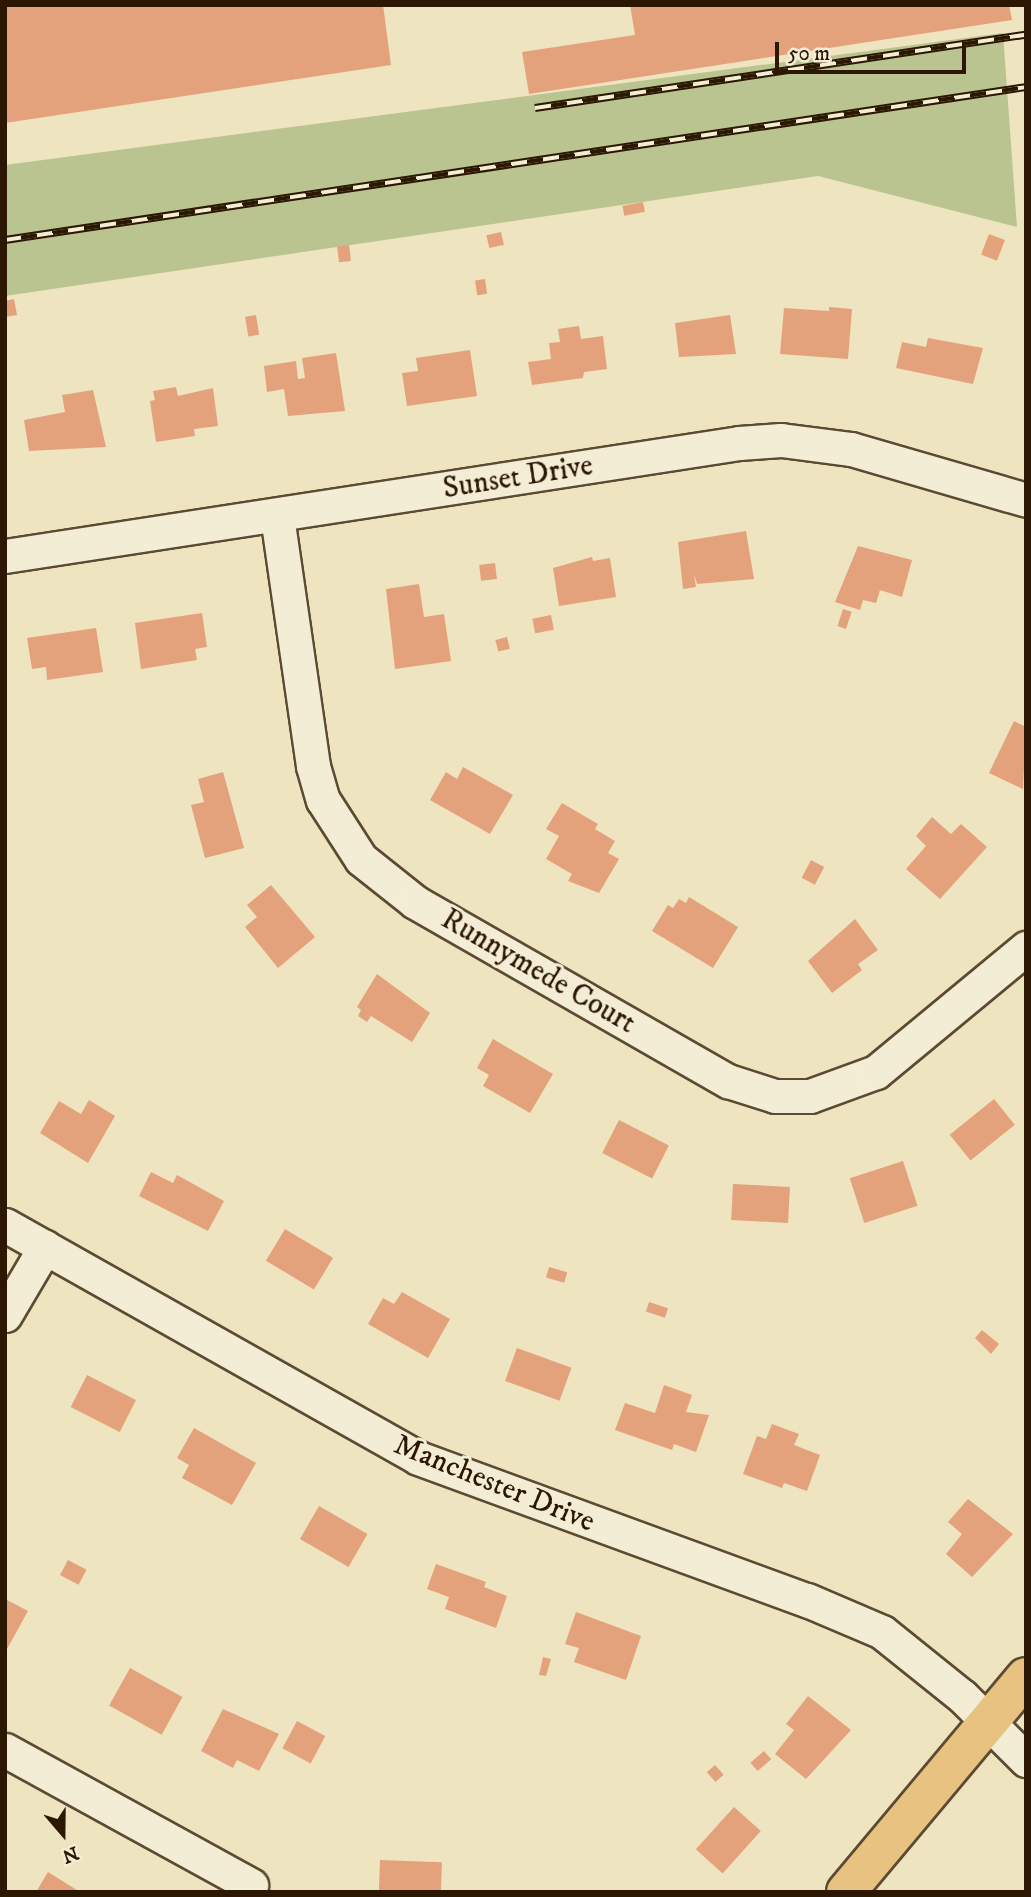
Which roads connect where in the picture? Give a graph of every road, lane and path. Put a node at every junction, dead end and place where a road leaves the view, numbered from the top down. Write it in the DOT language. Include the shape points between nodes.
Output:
graph roads {
  1 [pos="1026,500"];
  2 [pos="277,516"];
  3 [pos="5,556"];
  4 [pos="1026,948"];
  5 [pos="5,1225"];
  6 [pos="45,1247"];
  7 [pos="5,1315"];
  8 [pos="1026,1677"];
  9 [pos="987,1723"];
  10 [pos="5,1750"];
  11 [pos="1026,1760"];
  12 [pos="251,1885"];
  13 [pos="846,1892"];
  1 -- 2 [label="street, Sunset Drive" via="851,449 781,440"];
  2 -- 3 [label="street, Sunset Drive"];
  2 -- 4 [label="street, Runnymede Court" via="313,766 323,800 361,859 427,909 728,1081 784,1097 844,1087 876,1072"];
  5 -- 6 [label="street, Manchester Drive"];
  6 -- 7 [label="street"];
  6 -- 9 [label="street, Manchester Drive" via="418,1458 807,1600 882,1632 962,1696"];
  8 -- 9 [label="main road"];
  9 -- 11 [label="street, Manchester Drive"];
  9 -- 13 [label="main road"];
  10 -- 12 [label="street"];
}
